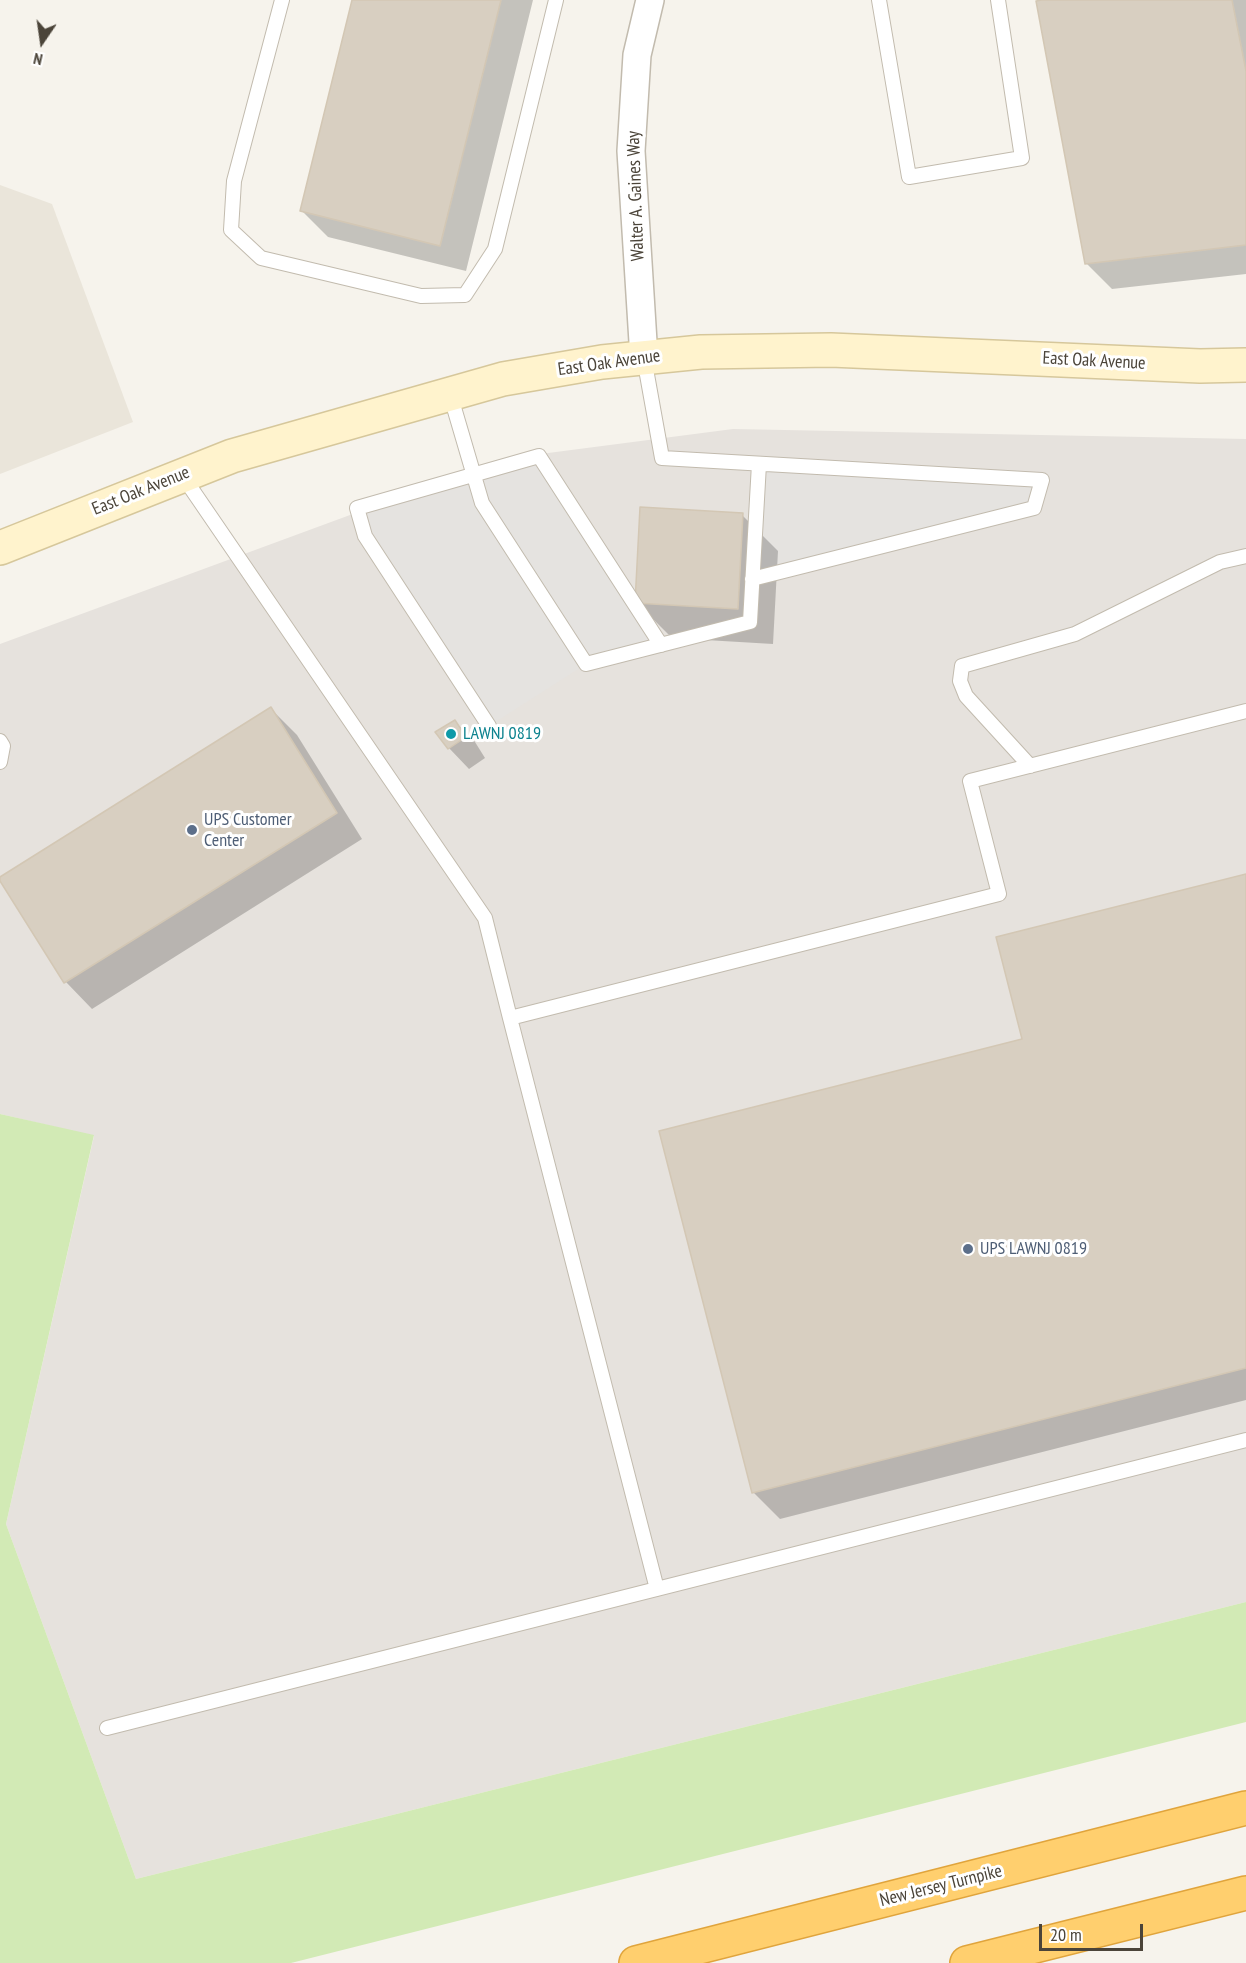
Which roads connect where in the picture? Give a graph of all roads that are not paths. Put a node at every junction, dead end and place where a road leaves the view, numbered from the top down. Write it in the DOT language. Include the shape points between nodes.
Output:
graph roads {
  1 [pos="282,0"];
  2 [pos="556,0"];
  3 [pos="650,0"];
  4 [pos="879,0"];
  5 [pos="998,0"];
  6 [pos="644,358"];
  7 [pos="1246,365"];
  8 [pos="450,394"];
  9 [pos="759,464"];
  10 [pos="182,475"];
  11 [pos="473,475"];
  12 [pos="0,548"];
  13 [pos="1246,556"];
  14 [pos="752,579"];
  15 [pos="661,645"];
  16 [pos="1246,711"];
  17 [pos="489,726"];
  18 [pos="0,741"];
  19 [pos="0,762"];
  20 [pos="1030,765"];
  21 [pos="510,1018"];
  22 [pos="1246,1440"];
  23 [pos="657,1589"];
  24 [pos="107,1728"];
  25 [pos="1246,1808"];
  26 [pos="1246,1893"];
  27 [pos="636,1963"];
  28 [pos="967,1963"];
  1 -- 2 [label="lane" via="234,181 231,230 261,258 421,296 465,295 495,249"];
  3 -- 6 [label="street, Walter A. Gaines Way" via="637,55 631,151"];
  4 -- 5 [label="lane" via="909,177 1022,158"];
  6 -- 7 [label="street, East Oak Avenue" via="701,352 831,350"];
  6 -- 8 [label="street, East Oak Avenue" via="503,379"];
  6 -- 9 [label="lane" via="662,458"];
  8 -- 10 [label="street, East Oak Avenue" via="232,456"];
  8 -- 11 [label="lane"];
  9 -- 14 [label="lane"];
  9 -- 14 [label="lane" via="1042,480 1034,508"];
  10 -- 12 [label="street, East Oak Avenue"];
  10 -- 21 [label="lane" via="485,918"];
  11 -- 15 [label="lane" via="539,456"];
  11 -- 15 [label="lane" via="482,503 586,663"];
  11 -- 17 [label="lane" via="357,508 365,536"];
  13 -- 20 [label="lane" via="1220,562 1075,634 962,666 960,681 966,696"];
  14 -- 15 [label="lane" via="750,622"];
  16 -- 20 [label="lane"];
  18 -- 19 [label="lane"];
  20 -- 21 [label="lane" via="970,781 999,894"];
  21 -- 23 [label="lane"];
  22 -- 23 [label="lane"];
  23 -- 24 [label="lane"];
  25 -- 27 [label="highway, New Jersey Turnpike"];
  26 -- 28 [label="highway"];
}
